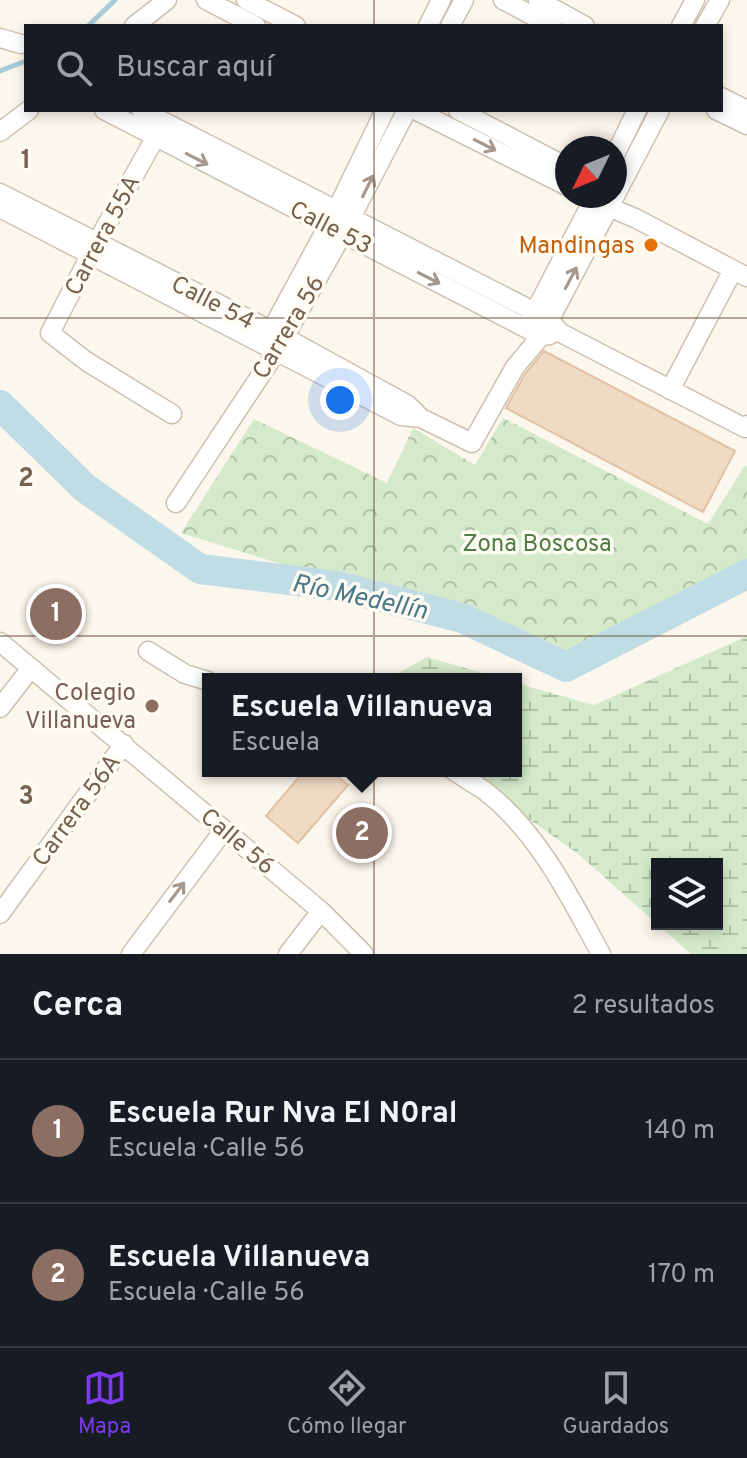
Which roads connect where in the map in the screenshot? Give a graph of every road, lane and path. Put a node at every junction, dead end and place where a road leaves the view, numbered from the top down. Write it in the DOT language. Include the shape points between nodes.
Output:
graph roads {
  1 [pos="167,0"];
  2 [pos="206,0"];
  3 [pos="246,0"];
  4 [pos="441,0"];
  5 [pos="464,0"];
  6 [pos="503,0"];
  7 [pos="538,0"];
  8 [pos="695,0"];
  9 [pos="720,0"];
  10 [pos="137,24"];
  11 [pos="252,24"];
  12 [pos="292,24"];
  13 [pos="429,24"];
  14 [pos="451,24"];
  15 [pos="548,24"];
  16 [pos="581,24"];
  17 [pos="682,24"];
  18 [pos="706,24"];
  19 [pos="0,38"];
  20 [pos="21,44"];
  21 [pos="723,98"];
  22 [pos="747,110"];
  23 [pos="26,112"];
  24 [pos="108,112"];
  25 [pos="145,112"];
  26 [pos="384,112"];
  27 [pos="406,112"];
  28 [pos="419,112"];
  29 [pos="462,112"];
  30 [pos="636,112"];
  31 [pos="659,112"];
  32 [pos="720,112"];
  33 [pos="747,125"];
  34 [pos="0,132"];
  35 [pos="624,136"];
  36 [pos="155,138"];
  37 [pos="555,161"];
  38 [pos="627,163"];
  39 [pos="555,180"];
  40 [pos="0,193"];
  41 [pos="0,208"];
  42 [pos="601,208"];
  43 [pos="622,208"];
  44 [pos="340,222"];
  45 [pos="92,250"];
  46 [pos="740,273"];
  47 [pos="543,326"];
  48 [pos="273,342"];
  49 [pos="670,390"];
  50 [pos="172,414"];
  51 [pos="746,427"];
  52 [pos="176,503"];
  53 [pos="0,642"];
  54 [pos="148,651"];
  55 [pos="31,668"];
  56 [pos="202,679"];
  57 [pos="0,708"];
  58 [pos="124,744"];
  59 [pos="463,777"];
  60 [pos="224,830"];
  61 [pos="321,911"];
  62 [pos="0,914"];
  63 [pos="363,953"];
  64 [pos="131,954"];
  65 [pos="288,954"];
  66 [pos="601,954"];
  1 -- 10 [label="street"];
  2 -- 11 [label="street"];
  3 -- 12 [label="street"];
  4 -- 13 [label="street"];
  5 -- 14 [label="street"];
  6 -- 15 [label="street"];
  7 -- 16 [label="street"];
  8 -- 17 [label="street"];
  9 -- 18 [label="street"];
  19 -- 20 [label="street"];
  21 -- 22 [label="street"];
  23 -- 34 [label="street"];
  24 -- 36 [label="street, Calle 53"];
  25 -- 44 [label="street, Calle 53"];
  26 -- 44 [label="street, Carrera 56"];
  44 -- 27 [label="street, Carrera 56, one-way"];
  28 -- 39 [label="street, one-way"];
  29 -- 37 [label="street"];
  30 -- 35 [label="street"];
  31 -- 38 [label="street"];
  32 -- 33 [label="street"];
  36 -- 44 [label="street, Calle 53, one-way"];
  36 -- 45 [label="street, Carrera 55A"];
  40 -- 45 [label="street, Calle 54"];
  41 -- 45 [label="street, Calle 54"];
  42 -- 47 [label="street"];
  43 -- 46 [label="street"];
  44 -- 47 [label="street, Calle 53"];
  44 -- 48 [label="street, Carrera 56"];
  45 -- 48 [label="street, Calle 54"];
  45 -- 50 [label="street, Carrera 55A" via="50,333"];
  46 -- 49 [label="street"];
  47 -- 48 [label="street, Calle 54" via="472,443 421,418 401,416"];
  47 -- 49 [label="street, Calle 53"];
  48 -- 52 [label="street, Carrera 56" via="234,415"];
  49 -- 51 [label="street, Calle 53"];
  53 -- 55 [label="street, Calle 56"];
  54 -- 56 [label="street"];
  55 -- 57 [label="street"];
  55 -- 58 [label="street, Calle 56"];
  58 -- 60 [label="street, Calle 56"];
  58 -- 62 [label="street, Carrera 56A"];
  59 -- 66 [label="street" via="525,832 560,879"];
  60 -- 61 [label="street, Calle 56"];
  64 -- 60 [label="street, one-way"];
  61 -- 63 [label="street, Calle 56"];
  61 -- 65 [label="street"];
}
